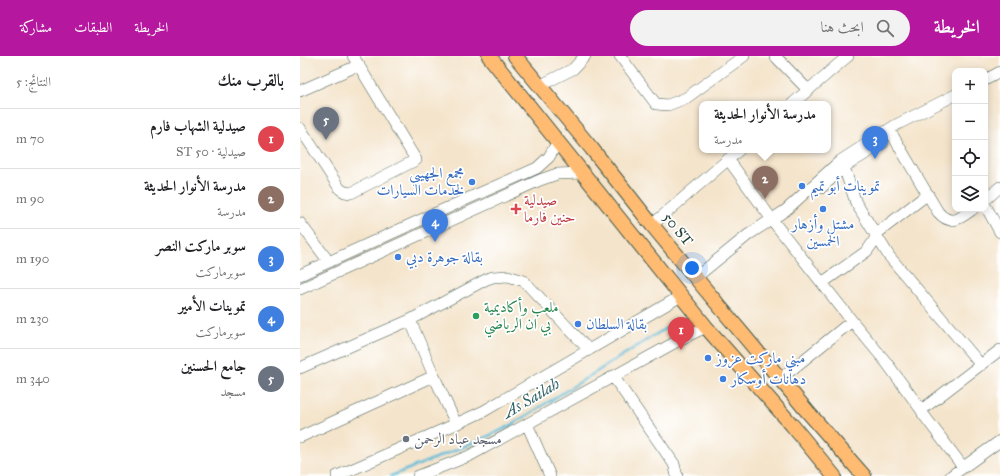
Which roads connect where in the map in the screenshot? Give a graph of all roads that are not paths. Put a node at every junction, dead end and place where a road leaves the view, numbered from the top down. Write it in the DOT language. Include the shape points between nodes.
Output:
graph roads {
  1 [pos="490,56"];
  2 [pos="515,56"];
  3 [pos="585,56"];
  4 [pos="620,56"];
  5 [pos="744,56"];
  6 [pos="775,56"];
  7 [pos="848,56"];
  8 [pos="356,61"];
  9 [pos="1000,72"];
  10 [pos="988,78"];
  11 [pos="1000,81"];
  12 [pos="539,86"];
  13 [pos="988,87"];
  14 [pos="808,90"];
  15 [pos="300,91"];
  16 [pos="952,97"];
  17 [pos="795,101"];
  18 [pos="953,104"];
  19 [pos="300,128"];
  20 [pos="893,136"];
  21 [pos="558,141"];
  22 [pos="736,153"];
  23 [pos="728,160"];
  24 [pos="844,167"];
  25 [pos="582,173"];
  26 [pos="1000,187"];
  27 [pos="928,194"];
  28 [pos="988,197"];
  29 [pos="988,210"];
  30 [pos="969,212"];
  31 [pos="774,222"];
  32 [pos="300,223"];
  33 [pos="652,225"];
  34 [pos="402,228"];
  35 [pos="1000,232"];
  36 [pos="876,234"];
  37 [pos="407,241"];
  38 [pos="330,262"];
  39 [pos="300,275"];
  40 [pos="697,280"];
  41 [pos="822,283"];
  42 [pos="300,289"];
  43 [pos="681,296"];
  44 [pos="410,320"];
  45 [pos="852,321"];
  46 [pos="706,327"];
  47 [pos="589,350"];
  48 [pos="1000,350"];
  49 [pos="981,365"];
  50 [pos="300,368"];
  51 [pos="434,376"];
  52 [pos="613,376"];
  53 [pos="780,379"];
  54 [pos="807,411"];
  55 [pos="922,411"];
  56 [pos="456,424"];
  57 [pos="527,424"];
  58 [pos="792,425"];
  59 [pos="300,437"];
  60 [pos="1000,441"];
  61 [pos="963,467"];
  62 [pos="337,476"];
  63 [pos="418,476"];
  64 [pos="550,476"];
  65 [pos="677,476"];
  66 [pos="834,476"];
  67 [pos="864,476"];
  68 [pos="951,476"];
  1 -- 21 [label="main road"];
  2 -- 12 [label="main road, 50 ST"];
  3 -- 12 [label="street" via="573,69"];
  4 -- 5 [label="street" via="656,104 668,105 686,98"];
  6 -- 14 [label="street"];
  7 -- 14 [label="street"];
  8 -- 15 [label="street"];
  8 -- 19 [label="street" via="416,160 352,193 345,192 340,189"];
  9 -- 10 [label="street"];
  11 -- 13 [label="street"];
  12 -- 33 [label="main road, 50 ST"];
  14 -- 17 [label="street"];
  16 -- 31 [label="street" via="896,125 840,161"];
  18 -- 20 [label="street"];
  20 -- 24 [label="street"];
  20 -- 27 [label="street"];
  21 -- 25 [label="main road"];
  21 -- 34 [label="street" via="549,157 537,168"];
  22 -- 23 [label="street"];
  23 -- 31 [label="street"];
  23 -- 33 [label="street"];
  24 -- 31 [label="street" via="790,215"];
  24 -- 36 [label="street" via="856,203"];
  25 -- 37 [label="street" via="557,174 540,180"];
  25 -- 43 [label="main road"];
  26 -- 28 [label="street"];
  27 -- 30 [label="street" via="941,216 949,220 956,220"];
  27 -- 36 [label="street"];
  29 -- 35 [label="street"];
  31 -- 40 [label="street"];
  31 -- 41 [label="street"];
  32 -- 38 [label="street"];
  33 -- 40 [label="main road, 50 ST"];
  34 -- 37 [label="street"];
  34 -- 38 [label="street"];
  36 -- 41 [label="street" via="866,251"];
  36 -- 49 [label="street" via="889,256"];
  37 -- 42 [label="street"];
  38 -- 39 [label="street"];
  40 -- 53 [label="main road, 50 ST"];
  41 -- 45 [label="street"];
  43 -- 46 [label="main road"];
  43 -- 47 [label="street"];
  44 -- 47 [label="street" via="493,277 508,276 524,281"];
  44 -- 50 [label="street"];
  44 -- 51 [label="street"];
  45 -- 53 [label="street"];
  45 -- 55 [label="street"];
  46 -- 52 [label="street"];
  46 -- 58 [label="main road"];
  47 -- 56 [label="street" via="484,411"];
  48 -- 49 [label="street"];
  49 -- 55 [label="street"];
  51 -- 56 [label="street"];
  51 -- 59 [label="street"];
  52 -- 57 [label="street"];
  52 -- 65 [label="street" via="674,464"];
  53 -- 54 [label="main road, 50 ST"];
  54 -- 58 [label="main road"];
  54 -- 67 [label="main road, 50 ST"];
  55 -- 61 [label="street"];
  56 -- 62 [label="street"];
  57 -- 63 [label="street" via="469,456"];
  57 -- 64 [label="street"];
  58 -- 66 [label="main road"];
  60 -- 61 [label="street"];
  61 -- 68 [label="street"];
}
